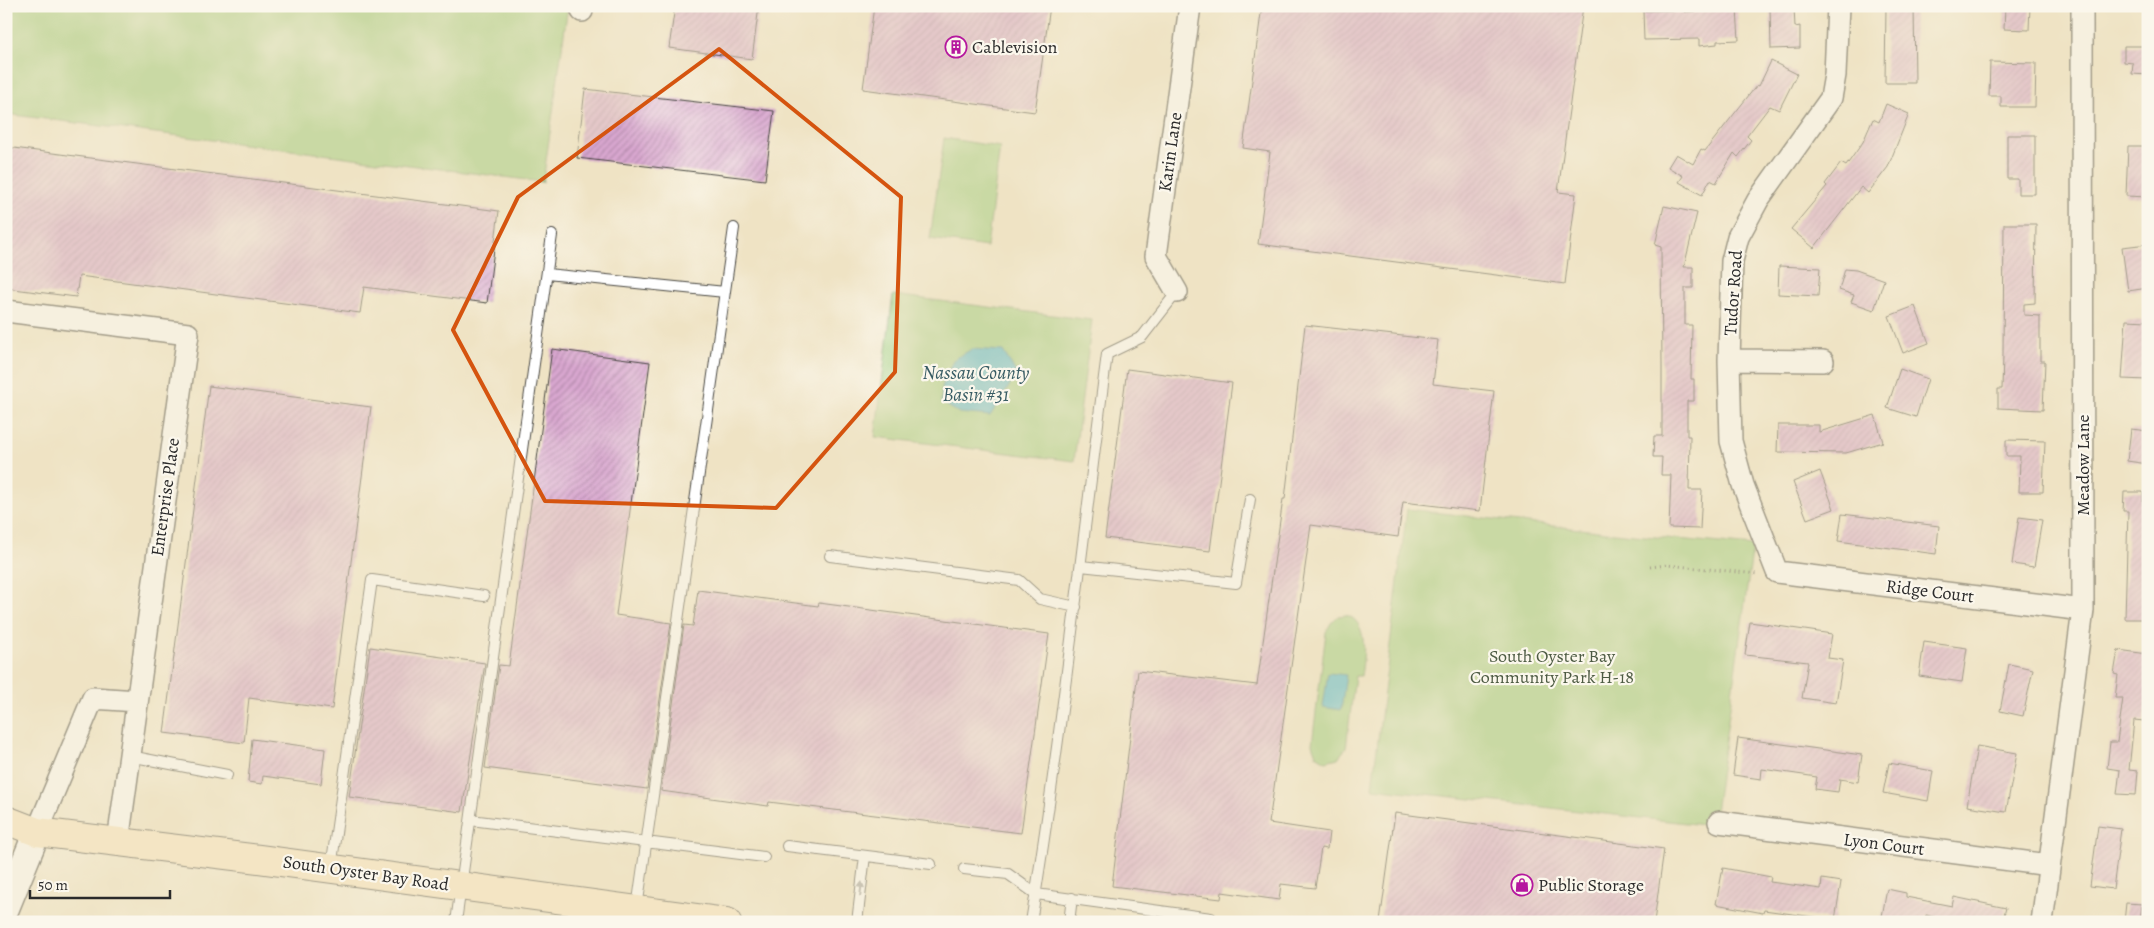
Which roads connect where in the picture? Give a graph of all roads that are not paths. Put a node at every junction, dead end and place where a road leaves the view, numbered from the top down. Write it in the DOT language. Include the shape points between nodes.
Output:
graph roads {
  1 [pos="1190,6"];
  2 [pos="1838,6"];
  3 [pos="2082,6"];
  4 [pos="734,228"];
  5 [pos="552,235"];
  6 [pos="547,274"];
  7 [pos="725,292"];
  8 [pos="1177,292"];
  9 [pos="6,310"];
  10 [pos="1730,360"];
  11 [pos="1823,361"];
  12 [pos="1250,499"];
  13 [pos="830,556"];
  14 [pos="1081,566"];
  15 [pos="1777,572"];
  16 [pos="484,596"];
  17 [pos="1076,607"];
  18 [pos="2083,610"];
  19 [pos="137,701"];
  20 [pos="130,756"];
  21 [pos="227,774"];
  22 [pos="6,820"];
  23 [pos="471,820"];
  24 [pos="1719,822"];
  25 [pos="6,828"];
  26 [pos="37,832"];
  27 [pos="118,842"];
  28 [pos="646,842"];
  29 [pos="787,846"];
  30 [pos="764,856"];
  31 [pos="865,856"];
  32 [pos="931,864"];
  33 [pos="2049,865"];
  34 [pos="331,869"];
  35 [pos="964,869"];
  36 [pos="461,886"];
  37 [pos="1036,894"];
  38 [pos="1072,898"];
  39 [pos="6,908"];
  40 [pos="636,910"];
  41 [pos="1211,918"];
  42 [pos="683,919"];
  43 [pos="456,922"];
  44 [pos="727,922"];
  45 [pos="857,922"];
  46 [pos="1031,922"];
  47 [pos="1069,922"];
  48 [pos="2042,922"];
  1 -- 8 [label="street, Karin Lane" via="1156,256"];
  2 -- 10 [label="street, Tudor Road" via="1831,98 1758,200 1738,237 1732,262"];
  3 -- 18 [label="street, Meadow Lane"];
  4 -- 7 [label="lane"];
  5 -- 6 [label="lane"];
  6 -- 7 [label="lane"];
  6 -- 23 [label="lane"];
  7 -- 28 [label="lane"];
  8 -- 14 [label="lane" via="1142,337 1107,354"];
  9 -- 19 [label="street, Enterprise Place" via="188,334"];
  10 -- 11 [label="street"];
  10 -- 15 [label="street, Tudor Road" via="1731,441 1743,484"];
  12 -- 14 [label="lane" via="1236,582"];
  13 -- 17 [label="lane" via="1019,580 1040,599"];
  14 -- 17 [label="lane"];
  15 -- 18 [label="street, Ridge Court"];
  16 -- 34 [label="lane" via="372,580"];
  17 -- 37 [label="lane"];
  18 -- 33 [label="street, Meadow Lane"];
  19 -- 20 [label="street, Enterprise Place"];
  19 -- 26 [label="street" via="93,698"];
  20 -- 21 [label="lane"];
  20 -- 27 [label="street, Enterprise Place"];
  22 -- 26 [label="main road, South Oyster Bay Road"];
  23 -- 28 [label="lane"];
  23 -- 36 [label="lane"];
  24 -- 33 [label="street, Lyon Court"];
  25 -- 26 [label="street"];
  26 -- 27 [label="main road, South Oyster Bay Road"];
  26 -- 39 [label="street"];
  27 -- 34 [label="main road, South Oyster Bay Road"];
  28 -- 30 [label="lane"];
  28 -- 40 [label="lane"];
  29 -- 31 [label="lane"];
  31 -- 32 [label="lane"];
  45 -- 31 [label="lane, one-way"];
  33 -- 48 [label="street, Meadow Lane"];
  34 -- 36 [label="main road, South Oyster Bay Road"];
  35 -- 37 [label="lane" via="1008,874"];
  36 -- 40 [label="main road, South Oyster Bay Road"];
  36 -- 43 [label="lane"];
  37 -- 38 [label="lane"];
  37 -- 46 [label="lane"];
  38 -- 41 [label="lane"];
  38 -- 47 [label="lane"];
  40 -- 42 [label="main road, South Oyster Bay Road"];
  42 -- 44 [label="main road, South Oyster Bay Road"];
}
